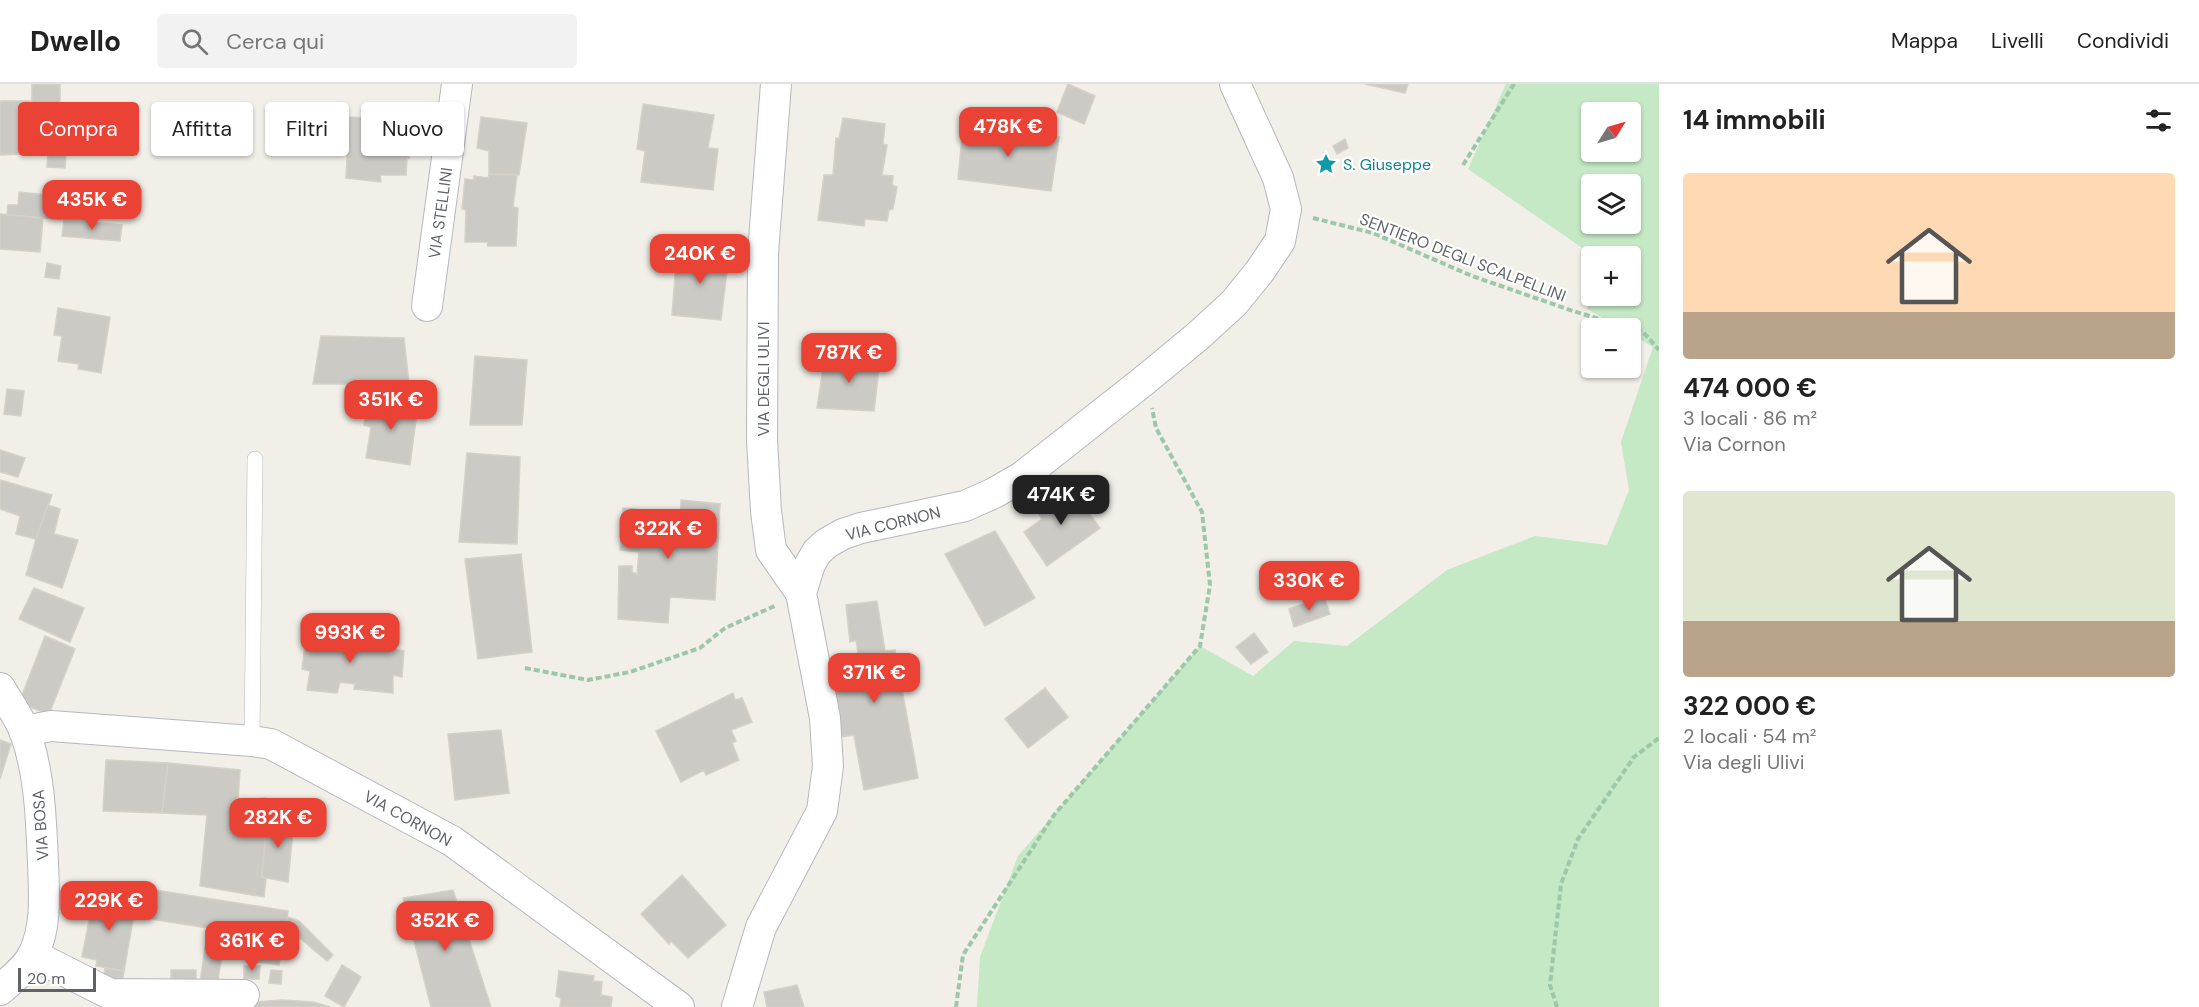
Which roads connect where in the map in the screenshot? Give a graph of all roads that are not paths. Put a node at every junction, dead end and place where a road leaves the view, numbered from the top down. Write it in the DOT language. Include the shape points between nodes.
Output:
graph roads {
  1 [pos="457,84"];
  2 [pos="776,84"];
  3 [pos="1235,84"];
  4 [pos="427,306"];
  5 [pos="255,459"];
  6 [pos="801,593"];
  7 [pos="0,688"];
  8 [pos="24,731"];
  9 [pos="252,741"];
  10 [pos="33,955"];
  11 [pos="0,990"];
  12 [pos="244,994"];
  13 [pos="200,1001"];
  14 [pos="679,1007"];
  15 [pos="737,1007"];
  1 -- 4 [label="street, VIA STELLINI"];
  2 -- 6 [label="street, VIA DEGLI ULIVI" via="764,253 762,440 771,550"];
  3 -- 6 [label="street, VIA CORNON" via="1278,178 1286,210 1280,241 1234,303 1022,477 965,506 861,528 827,543 810,564"];
  5 -- 9 [label="lane"];
  6 -- 15 [label="street, VIA CORNON" via="825,718 828,766 822,811 761,927"];
  7 -- 8 [label="street, VIA BOSA"];
  8 -- 9 [label="street, VIA CORNON" via="51,726"];
  8 -- 10 [label="street, VIA BOSA" via="41,805 44,907 41,934"];
  9 -- 14 [label="street, VIA CORNON" via="271,744 452,841"];
  10 -- 11 [label="street, VIA BOSA"];
  10 -- 13 [label="street" via="110,994"];
  12 -- 13 [label="street"];
}
